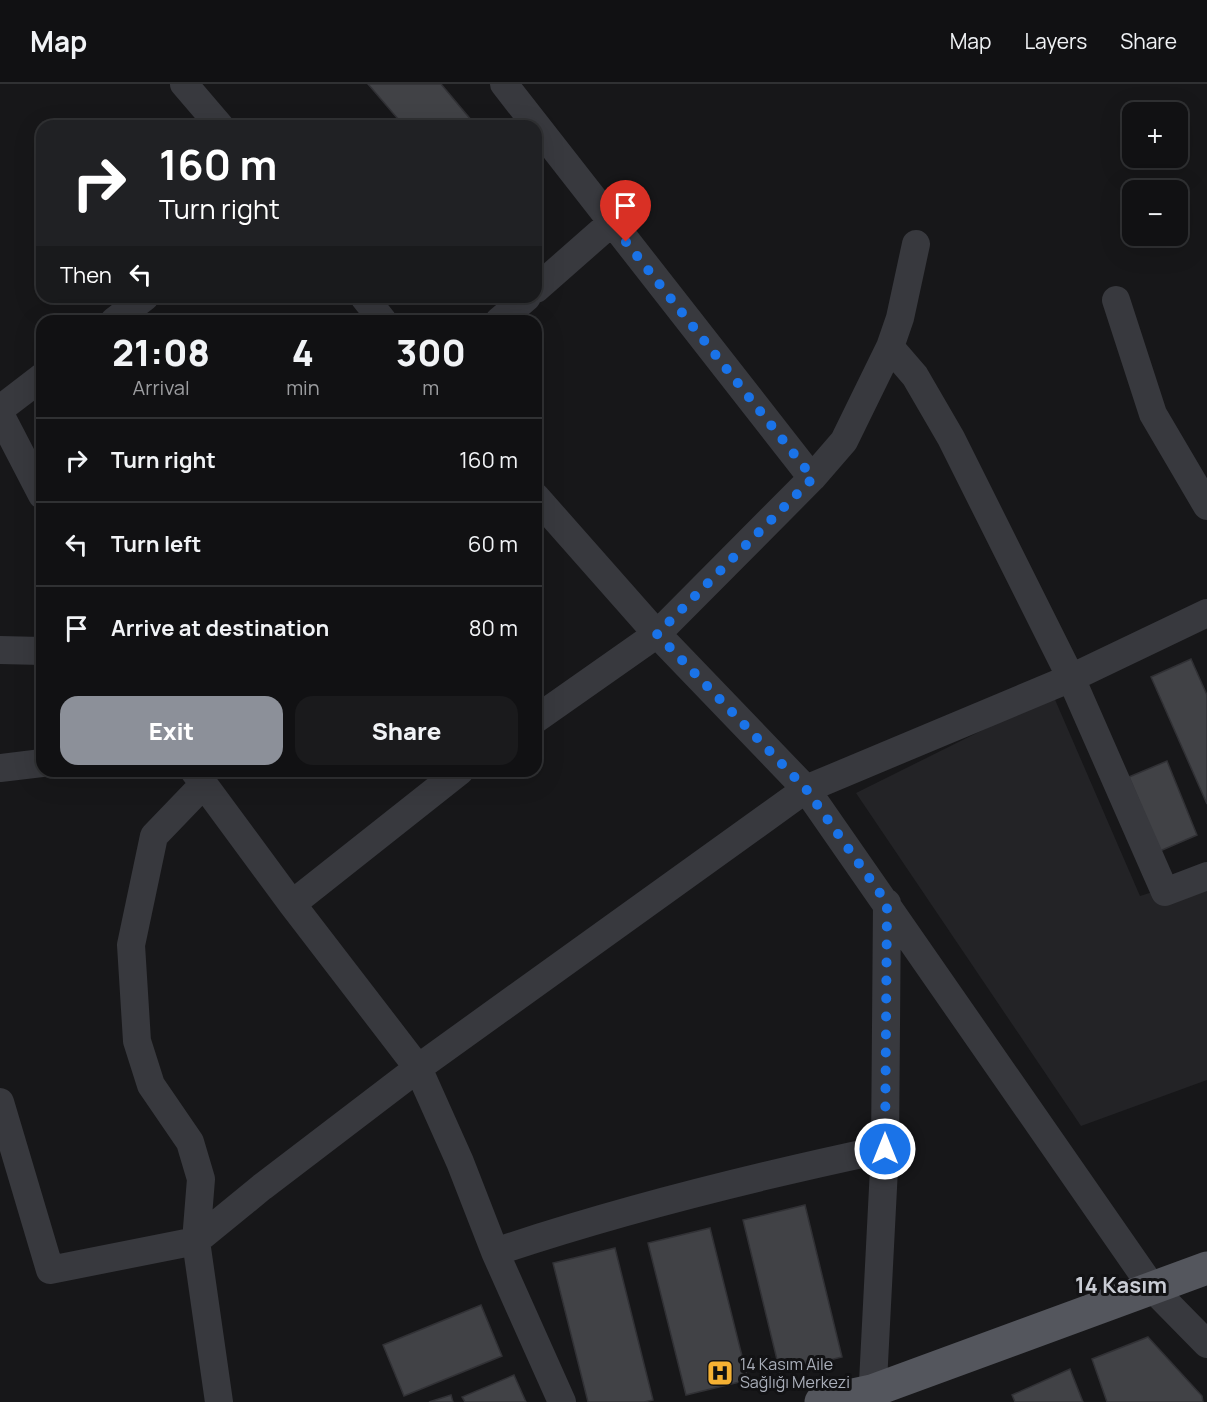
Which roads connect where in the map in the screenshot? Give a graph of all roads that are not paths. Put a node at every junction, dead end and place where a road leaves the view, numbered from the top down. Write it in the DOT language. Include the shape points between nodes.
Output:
graph roads {
  1 [pos="184,84"];
  2 [pos="504,84"];
  3 [pos="215,120"];
  4 [pos="532,120"];
  5 [pos="542,133"];
  6 [pos="611,223"];
  7 [pos="916,244"];
  8 [pos="542,284"];
  9 [pos="1116,300"];
  10 [pos="137,303"];
  11 [pos="369,303"];
  12 [pos="519,303"];
  13 [pos="122,315"];
  14 [pos="378,315"];
  15 [pos="506,315"];
  16 [pos="890,347"];
  17 [pos="36,381"];
  18 [pos="0,409"];
  19 [pos="0,414"];
  20 [pos="813,478"];
  21 [pos="36,483"];
  22 [pos="542,504"];
  23 [pos="1207,506"];
  24 [pos="1207,613"];
  25 [pos="657,634"];
  26 [pos="0,650"];
  27 [pos="36,651"];
  28 [pos="1071,678"];
  29 [pos="542,714"];
  30 [pos="36,764"];
  31 [pos="0,768"];
  32 [pos="199,777"];
  33 [pos="452,777"];
  34 [pos="806,789"];
  35 [pos="1207,876"];
  36 [pos="887,903"];
  37 [pos="292,904"];
  38 [pos="418,1068"];
  39 [pos="0,1102"];
  40 [pos="885,1149"];
  41 [pos="196,1241"];
  42 [pos="495,1252"];
  43 [pos="1207,1268"];
  44 [pos="1154,1290"];
  45 [pos="1207,1344"];
  46 [pos="872,1396"];
  47 [pos="219,1402"];
  48 [pos="562,1402"];
  49 [pos="821,1402"];
  1 -- 3 [label="street"];
  2 -- 4 [label="street"];
  5 -- 6 [label="street"];
  6 -- 8 [label="street"];
  6 -- 20 [label="street"];
  7 -- 16 [label="street"];
  9 -- 23 [label="street" via="1153,414"];
  10 -- 13 [label="street"];
  11 -- 14 [label="street"];
  12 -- 15 [label="street"];
  16 -- 20 [label="street" via="844,441"];
  16 -- 28 [label="street" via="915,376 951,438"];
  17 -- 18 [label="street"];
  19 -- 21 [label="street"];
  20 -- 25 [label="street"];
  22 -- 25 [label="street"];
  24 -- 28 [label="street"];
  25 -- 29 [label="street"];
  25 -- 34 [label="street"];
  26 -- 27 [label="street"];
  28 -- 34 [label="street"];
  28 -- 35 [label="street" via="1165,892"];
  30 -- 31 [label="street"];
  32 -- 37 [label="street"];
  32 -- 41 [label="street" via="154,837 131,945 138,1041 151,1085 190,1142 201,1179"];
  33 -- 37 [label="street"];
  34 -- 36 [label="street"];
  34 -- 38 [label="street"];
  36 -- 40 [label="street"];
  36 -- 44 [label="street"];
  37 -- 38 [label="street"];
  38 -- 41 [label="street"];
  38 -- 42 [label="street"];
  39 -- 41 [label="street" via="50,1270"];
  40 -- 42 [label="street" via="763,1175 567,1228"];
  40 -- 46 [label="street"];
  41 -- 47 [label="street"];
  42 -- 48 [label="street"];
  43 -- 44 [label="main road"];
  44 -- 45 [label="street"];
  44 -- 46 [label="main road"];
  46 -- 49 [label="main road"];
}
